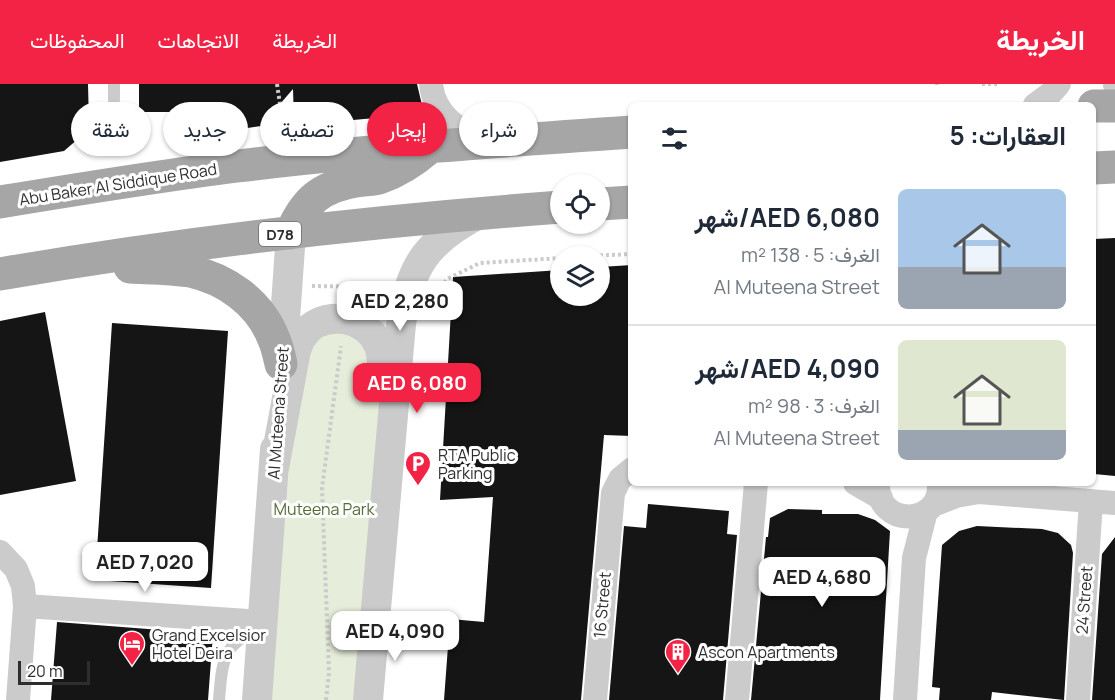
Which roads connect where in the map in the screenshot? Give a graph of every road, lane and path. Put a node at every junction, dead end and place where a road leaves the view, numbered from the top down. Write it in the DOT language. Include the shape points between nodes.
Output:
graph roads {
  1 [pos="114,84"];
  2 [pos="277,84"];
  3 [pos="431,84"];
  4 [pos="982,84"];
  5 [pos="998,84"];
  6 [pos="1059,84"];
  7 [pos="114,100"];
  8 [pos="280,102"];
  9 [pos="1038,102"];
  10 [pos="1096,106"];
  11 [pos="1115,106"];
  12 [pos="459,129"];
  13 [pos="628,132"];
  14 [pos="538,138"];
  15 [pos="367,153"];
  16 [pos="420,156"];
  17 [pos="1115,167"];
  18 [pos="1096,168"];
  19 [pos="123,181"];
  20 [pos="0,202"];
  21 [pos="628,202"];
  22 [pos="610,203"];
  23 [pos="550,208"];
  24 [pos="481,213"];
  25 [pos="291,233"];
  26 [pos="628,254"];
  27 [pos="610,255"];
  28 [pos="71,262"];
  29 [pos="0,274"];
  30 [pos="336,286"];
  31 [pos="344,318"];
  32 [pos="281,364"];
  33 [pos="274,468"];
  34 [pos="628,472"];
  35 [pos="756,486"];
  36 [pos="861,486"];
  37 [pos="964,486"];
  38 [pos="979,492"];
  39 [pos="884,498"];
  40 [pos="933,500"];
  41 [pos="1091,501"];
  42 [pos="1115,503"];
  43 [pos="0,552"];
  44 [pos="914,558"];
  45 [pos="25,606"];
  46 [pos="374,620"];
  47 [pos="262,626"];
  48 [pos="18,700"];
  49 [pos="219,700"];
  50 [pos="257,700"];
  51 [pos="326,700"];
  52 [pos="368,700"];
  53 [pos="595,700"];
  54 [pos="737,700"];
  55 [pos="904,700"];
  56 [pos="1078,700"];
  1 -- 7 [label="lane"];
  2 -- 8 [label="path"];
  3 -- 12 [label="street" via="443,115"];
  4 -- 5 [label="path"];
  6 -- 9 [label="street"];
  7 -- 19 [label="path"];
  10 -- 11 [label="main road"];
  13 -- 14 [label="main road, Abu Baker Al Siddique Road"];
  15 -- 19 [label="main road, Abu Baker Al Siddique Road"];
  16 -- 25 [label="main road" via="396,172 333,186 314,197 300,213"];
  17 -- 18 [label="main road"];
  19 -- 20 [label="main road, Abu Baker Al Siddique Road"];
  21 -- 22 [label="main road"];
  23 -- 24 [label="main road, D78"];
  24 -- 25 [label="main road, D78"];
  24 -- 46 [label="street" via="455,226 434,245 416,268 406,294"];
  25 -- 28 [label="main road, D78"];
  25 -- 32 [label="street, Al Muteena Street"];
  26 -- 27 [label="path"];
  28 -- 29 [label="main road, D78"];
  28 -- 32 [label="main road" via="188,271 215,278 239,292 259,312 273,336"];
  30 -- 31 [label="path"];
  31 -- 33 [label="street" via="328,319 302,336"];
  31 -- 46 [label="street" via="369,330 382,355 367,514"];
  31 -- 51 [label="path" via="322,488 329,673"];
  32 -- 33 [label="street, Al Muteena Street"];
  33 -- 47 [label="street, Al Muteena Street"];
  34 -- 53 [label="street, 16 Street" via="613,493"];
  35 -- 54 [label="street"];
  36 -- 39 [label="street"];
  37 -- 38 [label="street"];
  38 -- 40 [label="street"];
  38 -- 41 [label="street"];
  39 -- 40 [label="street" via="909,517"];
  39 -- 44 [label="street"];
  40 -- 44 [label="street"];
  41 -- 42 [label="street"];
  41 -- 56 [label="street, 24 Street"];
  43 -- 45 [label="street" via="16,569"];
  44 -- 55 [label="street"];
  45 -- 47 [label="street"];
  45 -- 48 [label="street"];
  46 -- 52 [label="street"];
  47 -- 49 [label="lane" via="234,642 226,655"];
  47 -- 50 [label="street, Al Muteena Street"];
}
